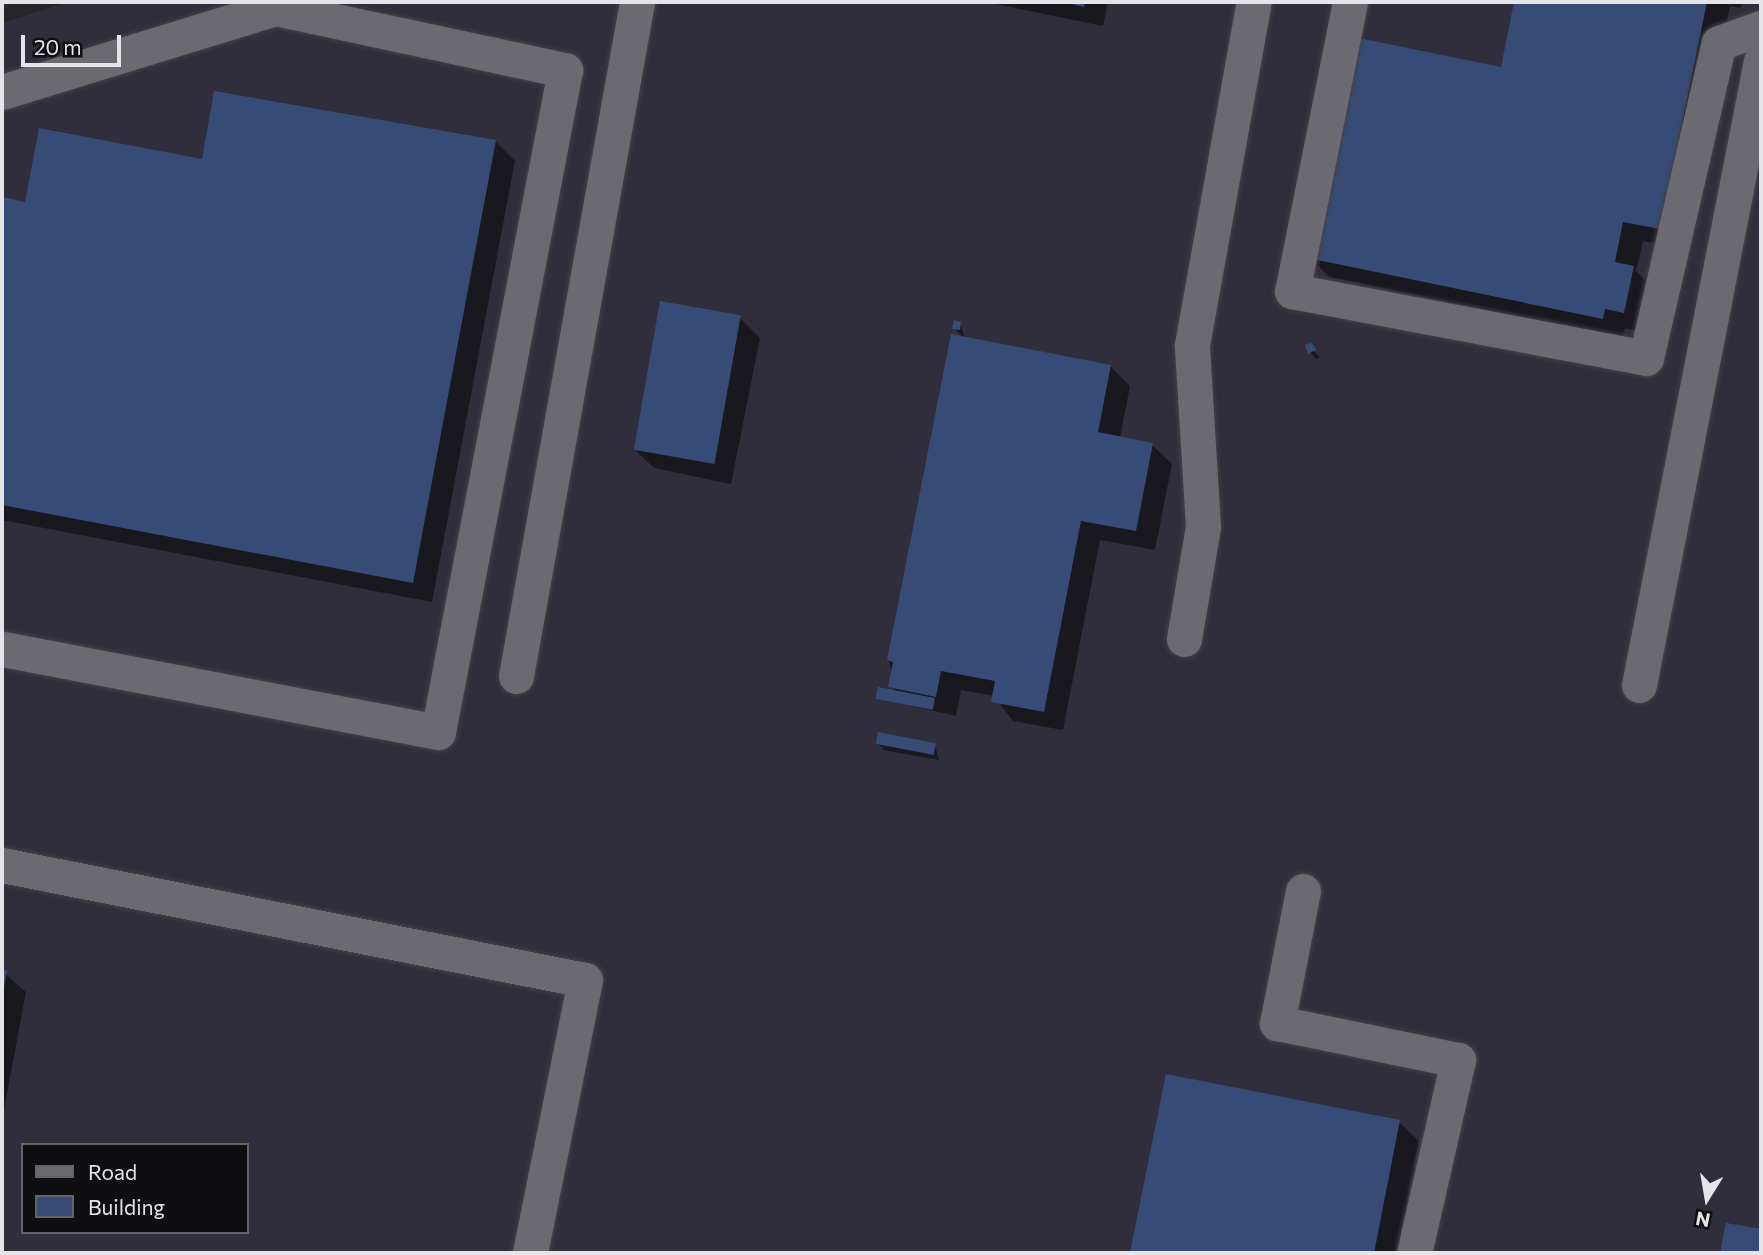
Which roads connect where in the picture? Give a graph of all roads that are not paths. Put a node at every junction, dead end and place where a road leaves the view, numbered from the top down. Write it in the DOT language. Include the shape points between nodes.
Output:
graph roads {
  1 [pos="637,2"];
  2 [pos="1254,2"];
  3 [pos="1350,2"];
  4 [pos="346,13"];
  5 [pos="1761,28"];
  6 [pos="1761,61"];
  7 [pos="2,92"];
  8 [pos="1184,639"];
  9 [pos="2,649"];
  10 [pos="516,676"];
  11 [pos="1639,685"];
  12 [pos="2,865"];
  13 [pos="1303,891"];
  14 [pos="530,1253"];
  15 [pos="1414,1253"];
  1 -- 10 [label="lane"];
  2 -- 8 [label="lane" via="1192,345 1203,527"];
  3 -- 5 [label="lane" via="1292,291 1646,358 1719,43"];
  4 -- 7 [label="lane" via="275,8"];
  4 -- 9 [label="lane" via="565,70 438,732"];
  6 -- 11 [label="lane"];
  12 -- 14 [label="lane" via="585,979"];
  13 -- 15 [label="lane" via="1278,1023 1458,1060"];
}
